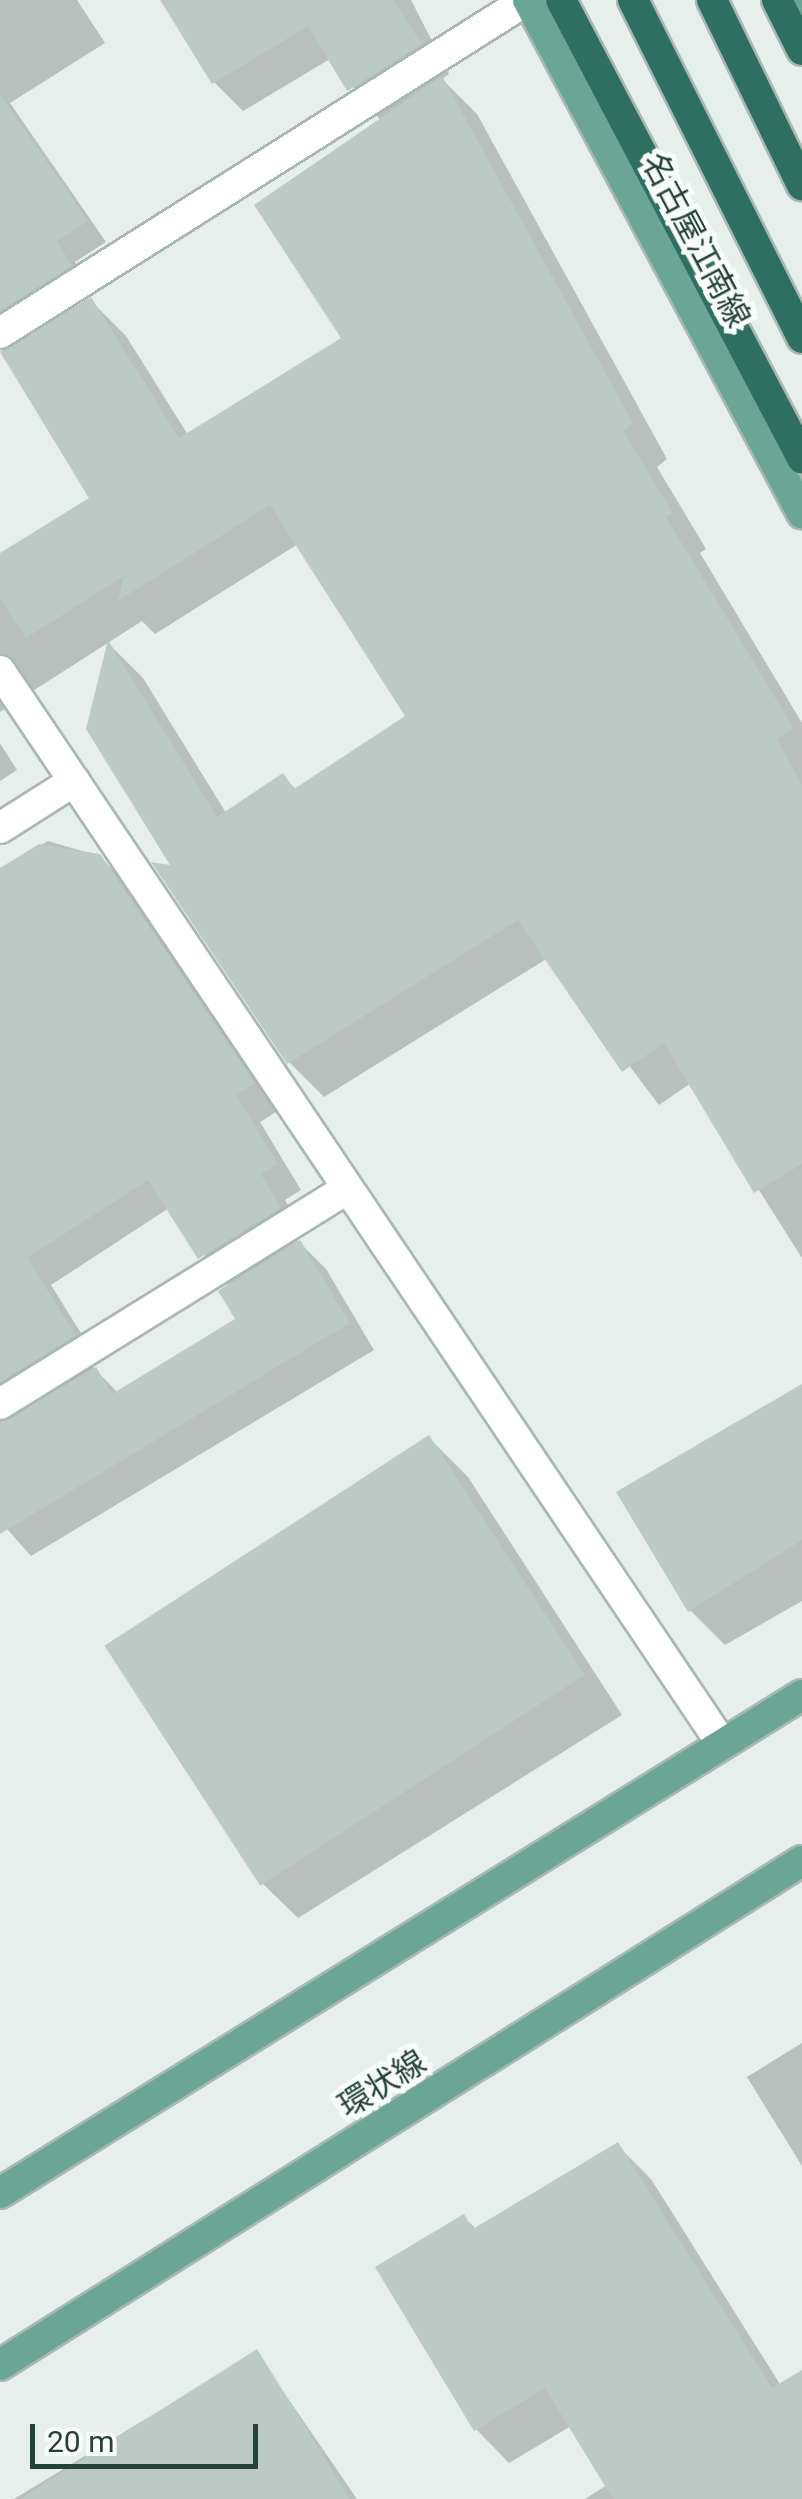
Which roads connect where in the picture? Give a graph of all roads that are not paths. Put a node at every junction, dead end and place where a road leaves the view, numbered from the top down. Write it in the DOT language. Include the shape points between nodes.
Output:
graph roads {
  1 [pos="528,0"];
  2 [pos="561,0"];
  3 [pos="633,0"];
  4 [pos="712,0"];
  5 [pos="777,0"];
  6 [pos="802,50"];
  7 [pos="802,185"];
  8 [pos="0,333"];
  9 [pos="802,338"];
  10 [pos="802,458"];
  11 [pos="802,513"];
  12 [pos="0,671"];
  13 [pos="74,781"];
  14 [pos="0,828"];
  15 [pos="343,1190"];
  16 [pos="0,1404"];
  17 [pos="802,1696"];
  18 [pos="722,1744"];
  19 [pos="802,1862"];
  20 [pos="0,2192"];
  21 [pos="0,2366"];
  1 -- 8 [label="street"];
  1 -- 11 [label="main road, 名古屋江南線"];
  2 -- 10 [label="highway"];
  3 -- 9 [label="highway"];
  4 -- 7 [label="highway"];
  5 -- 6 [label="highway"];
  12 -- 13 [label="street"];
  13 -- 14 [label="street"];
  13 -- 15 [label="street"];
  15 -- 16 [label="street"];
  15 -- 18 [label="street"];
  17 -- 18 [label="main road"];
  18 -- 20 [label="main road"];
  19 -- 21 [label="main road, 環状線"];
}
